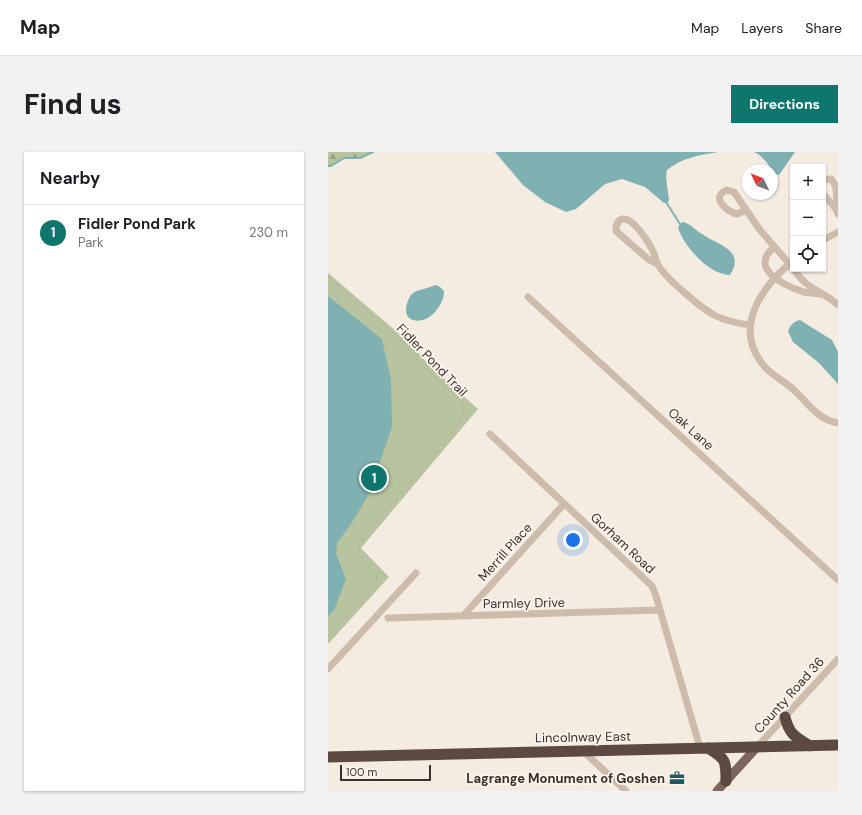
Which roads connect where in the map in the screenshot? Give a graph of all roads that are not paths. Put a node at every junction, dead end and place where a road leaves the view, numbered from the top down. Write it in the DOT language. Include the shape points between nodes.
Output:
graph roads {
  1 [pos="826,179"];
  2 [pos="826,198"];
  3 [pos="746,210"];
  4 [pos="837,211"];
  5 [pos="838,232"];
  6 [pos="826,238"];
  7 [pos="774,247"];
  8 [pos="790,263"];
  9 [pos="657,264"];
  10 [pos="790,267"];
  11 [pos="797,272"];
  12 [pos="775,279"];
  13 [pos="820,294"];
  14 [pos="528,297"];
  15 [pos="838,305"];
  16 [pos="750,325"];
  17 [pos="838,423"];
  18 [pos="490,434"];
  19 [pos="564,504"];
  20 [pos="416,573"];
  21 [pos="838,580"];
  22 [pos="660,610"];
  23 [pos="463,616"];
  24 [pos="388,618"];
  25 [pos="838,659"];
  26 [pos="328,669"];
  27 [pos="786,717"];
  28 [pos="838,745"];
  29 [pos="810,746"];
  30 [pos="757,747"];
  31 [pos="704,748"];
  32 [pos="583,751"];
  33 [pos="328,757"];
  34 [pos="726,781"];
  35 [pos="626,791"];
  36 [pos="717,791"];
  1 -- 4 [label="street" via="835,183"];
  2 -- 4 [label="street"];
  3 -- 7 [label="street"];
  5 -- 6 [label="street"];
  7 -- 8 [label="street"];
  7 -- 12 [label="street" via="768,253 765,264"];
  9 -- 9 [label="street" via="653,252 634,223 623,219 619,221 616,224 616,231"];
  9 -- 16 [label="street" via="672,281 710,314 728,322"];
  10 -- 12 [label="street"];
  11 -- 13 [label="street" via="803,282"];
  12 -- 13 [label="street" via="794,289"];
  12 -- 16 [label="street" via="756,305"];
  13 -- 15 [label="street"];
  14 -- 21 [label="street, Oak Lane"];
  16 -- 17 [label="street" via="753,348 765,367 794,390 817,414"];
  18 -- 19 [label="street, Gorham Road"];
  19 -- 22 [label="street, Gorham Road" via="649,582"];
  19 -- 23 [label="street, Merrill Place"];
  20 -- 26 [label="street"];
  22 -- 23 [label="street, Parmley Drive"];
  22 -- 31 [label="street, Gorham Road"];
  23 -- 24 [label="street, Parmley Drive"];
  25 -- 27 [label="street, County Road 36"];
  27 -- 29 [label="highway" via="790,732"];
  27 -- 30 [label="street, County Road 36"];
  28 -- 29 [label="highway, Lincolnway East"];
  29 -- 30 [label="highway, Lincolnway East"];
  30 -- 31 [label="highway, Lincolnway East"];
  30 -- 34 [label="main road"];
  31 -- 32 [label="highway, Lincolnway East"];
  31 -- 34 [label="highway" via="720,755 724,760"];
  32 -- 33 [label="highway, Lincolnway East"];
  32 -- 35 [label="street"];
  34 -- 36 [label="main road"];
}
